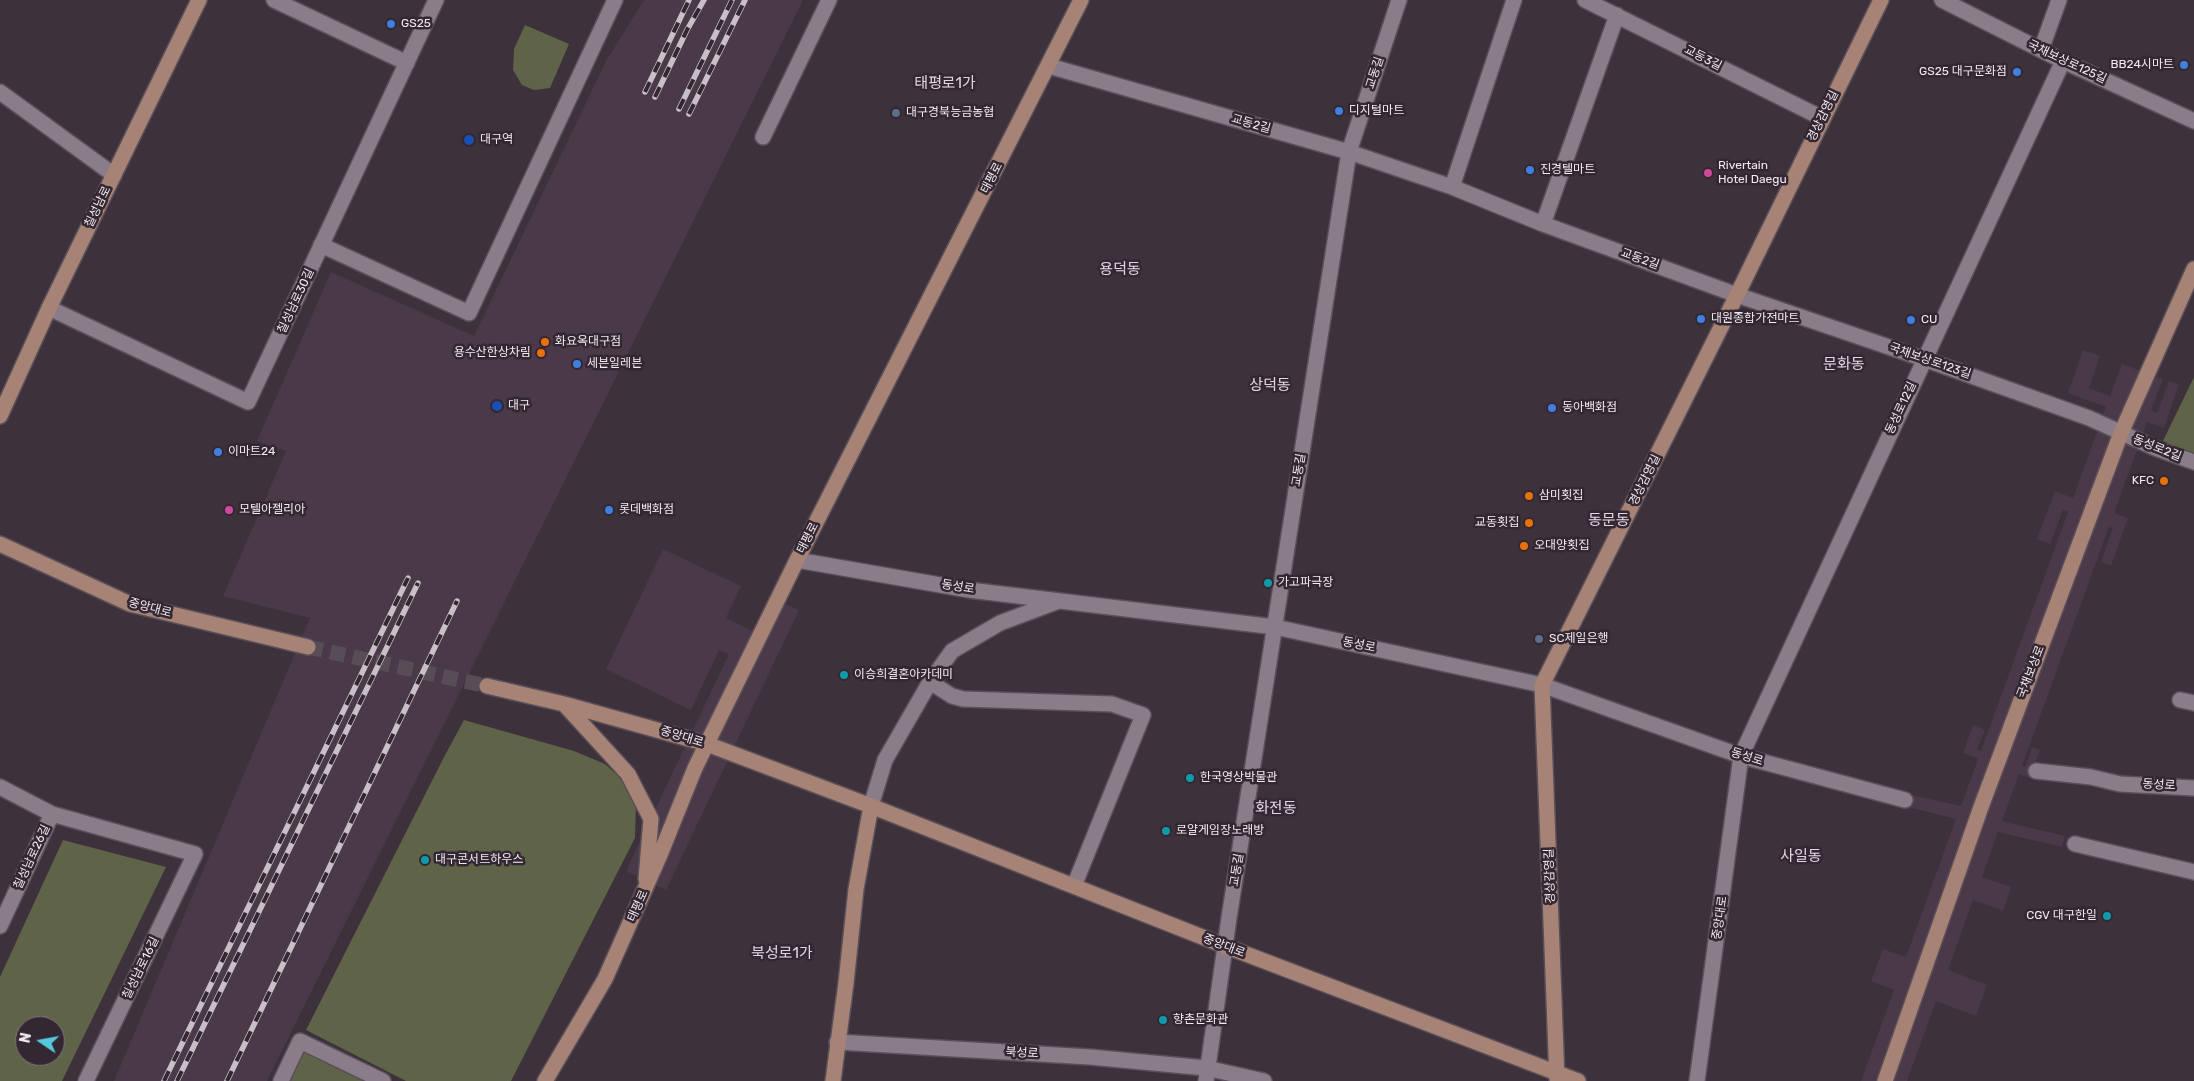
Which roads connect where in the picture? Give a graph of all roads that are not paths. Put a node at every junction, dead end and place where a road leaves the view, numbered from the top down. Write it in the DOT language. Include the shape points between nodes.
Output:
graph roads {
  1 [pos="199,0"];
  2 [pos="274,0"];
  3 [pos="436,0"];
  4 [pos="615,0"];
  5 [pos="829,0"];
  6 [pos="1081,0"];
  7 [pos="1399,0"];
  8 [pos="1514,0"];
  9 [pos="1584,0"];
  10 [pos="1881,0"];
  11 [pos="1942,0"];
  12 [pos="2059,0"];
  13 [pos="1618,15"];
  14 [pos="2041,50"];
  15 [pos="2063,61"];
  16 [pos="407,63"];
  17 [pos="1049,66"];
  18 [pos="0,92"];
  19 [pos="1822,118"];
  20 [pos="2194,121"];
  21 [pos="763,137"];
  22 [pos="1349,152"];
  23 [pos="114,175"];
  24 [pos="1452,187"];
  25 [pos="1543,224"];
  26 [pos="322,245"];
  27 [pos="2194,269"];
  28 [pos="1737,295"];
  29 [pos="49,308"];
  30 [pos="1924,358"];
  31 [pos="0,416"];
  32 [pos="2120,433"];
  33 [pos="2194,462"];
  34 [pos="0,544"];
  35 [pos="797,560"];
  36 [pos="1058,601"];
  37 [pos="1275,627"];
  38 [pos="308,647"];
  39 [pos="930,682"];
  40 [pos="1542,685"];
  41 [pos="487,686"];
  42 [pos="564,704"];
  43 [pos="708,744"];
  44 [pos="1741,756"];
  45 [pos="2036,771"];
  46 [pos="0,787"];
  47 [pos="2194,788"];
  48 [pos="1905,800"];
  49 [pos="872,806"];
  50 [pos="52,814"];
  51 [pos="2075,844"];
  52 [pos="2194,872"];
  53 [pos="1074,886"];
  54 [pos="645,891"];
  55 [pos="0,926"];
  56 [pos="1225,946"];
  57 [pos="837,1042"];
  58 [pos="1206,1075"];
  59 [pos="1557,1076"];
  60 [pos="86,1081"];
  61 [pos="281,1081"];
  62 [pos="383,1081"];
  63 [pos="545,1081"];
  64 [pos="833,1081"];
  65 [pos="1264,1081"];
  66 [pos="1578,1081"];
  67 [pos="1697,1081"];
  68 [pos="1885,1081"];
  1 -- 23 [label="main road, 칠성남로"];
  2 -- 16 [label="street"];
  3 -- 16 [label="street, 칠성남로30길"];
  4 -- 26 [label="street" via="469,313"];
  5 -- 21 [label="street"];
  6 -- 17 [label="main road, 태평로"];
  7 -- 22 [label="street, 교동길"];
  8 -- 24 [label="street"];
  9 -- 13 [label="street, 교동3길"];
  10 -- 19 [label="main road, 경상감영길"];
  11 -- 14 [label="street, 국채보상로125길"];
  12 -- 14 [label="street"];
  13 -- 19 [label="street, 교동3길"];
  13 -- 25 [label="street"];
  14 -- 15 [label="street, 국채보상로125길"];
  15 -- 20 [label="street, 국채보상로125길"];
  15 -- 30 [label="street, 동성로12길"];
  16 -- 26 [label="street, 칠성남로30길"];
  17 -- 22 [label="street, 교동2길"];
  17 -- 35 [label="main road, 태평로"];
  18 -- 23 [label="street"];
  19 -- 28 [label="main road, 경상감영길"];
  22 -- 24 [label="street, 교동2길"];
  22 -- 37 [label="street, 교동길"];
  23 -- 29 [label="main road, 칠성남로"];
  24 -- 25 [label="street, 교동2길"];
  25 -- 28 [label="street, 교동2길"];
  26 -- 29 [label="street, 칠성남로30길" via="248,402"];
  27 -- 32 [label="main road, 국채보상로"];
  28 -- 30 [label="street, 국채보상로123길"];
  28 -- 40 [label="main road, 경상감영길"];
  29 -- 31 [label="main road, 칠성남로"];
  30 -- 32 [label="street, 국채보상로123길" via="2089,418"];
  30 -- 44 [label="street, 동성로12길"];
  32 -- 33 [label="street, 동성로2길"];
  32 -- 68 [label="main road, 국채보상로" via="1974,827"];
  34 -- 38 [label="main road, 중앙대로" via="130,604"];
  35 -- 36 [label="street, 동성로" via="969,590"];
  35 -- 43 [label="main road, 태평로"];
  36 -- 37 [label="street, 동성로"];
  36 -- 39 [label="street" via="1000,623 952,651"];
  37 -- 40 [label="street, 동성로"];
  37 -- 56 [label="street, 교동길"];
  39 -- 49 [label="street" via="885,760"];
  39 -- 53 [label="street" via="963,699 1112,704 1143,715"];
  40 -- 44 [label="street, 동성로"];
  40 -- 59 [label="main road, 경상감영길"];
  41 -- 42 [label="main road, 중앙대로"];
  42 -- 43 [label="main road, 중앙대로"];
  42 -- 54 [label="main road" via="628,774 651,819"];
  43 -- 49 [label="main road, 중앙대로"];
  43 -- 54 [label="main road, 태평로" via="694,768"];
  44 -- 48 [label="street, 동성로"];
  44 -- 67 [label="street, 중앙대로"];
  45 -- 47 [label="street, 동성로" via="2120,784"];
  46 -- 50 [label="street, 칠성남로26길"];
  49 -- 53 [label="main road, 중앙대로"];
  49 -- 57 [label="main road" via="856,889"];
  50 -- 55 [label="street, 칠성남로26길"];
  50 -- 60 [label="street, 칠성남로16길" via="195,854"];
  51 -- 52 [label="street"];
  53 -- 56 [label="main road, 중앙대로"];
  54 -- 63 [label="main road, 태평로" via="605,979"];
  56 -- 58 [label="street, 교동길"];
  56 -- 59 [label="main road, 중앙대로"];
  57 -- 58 [label="street, 북성로" via="1074,1056"];
  57 -- 64 [label="main road"];
  58 -- 65 [label="street"];
  59 -- 66 [label="main road, 중앙대로"];
  61 -- 62 [label="street" via="300,1041"];
}
